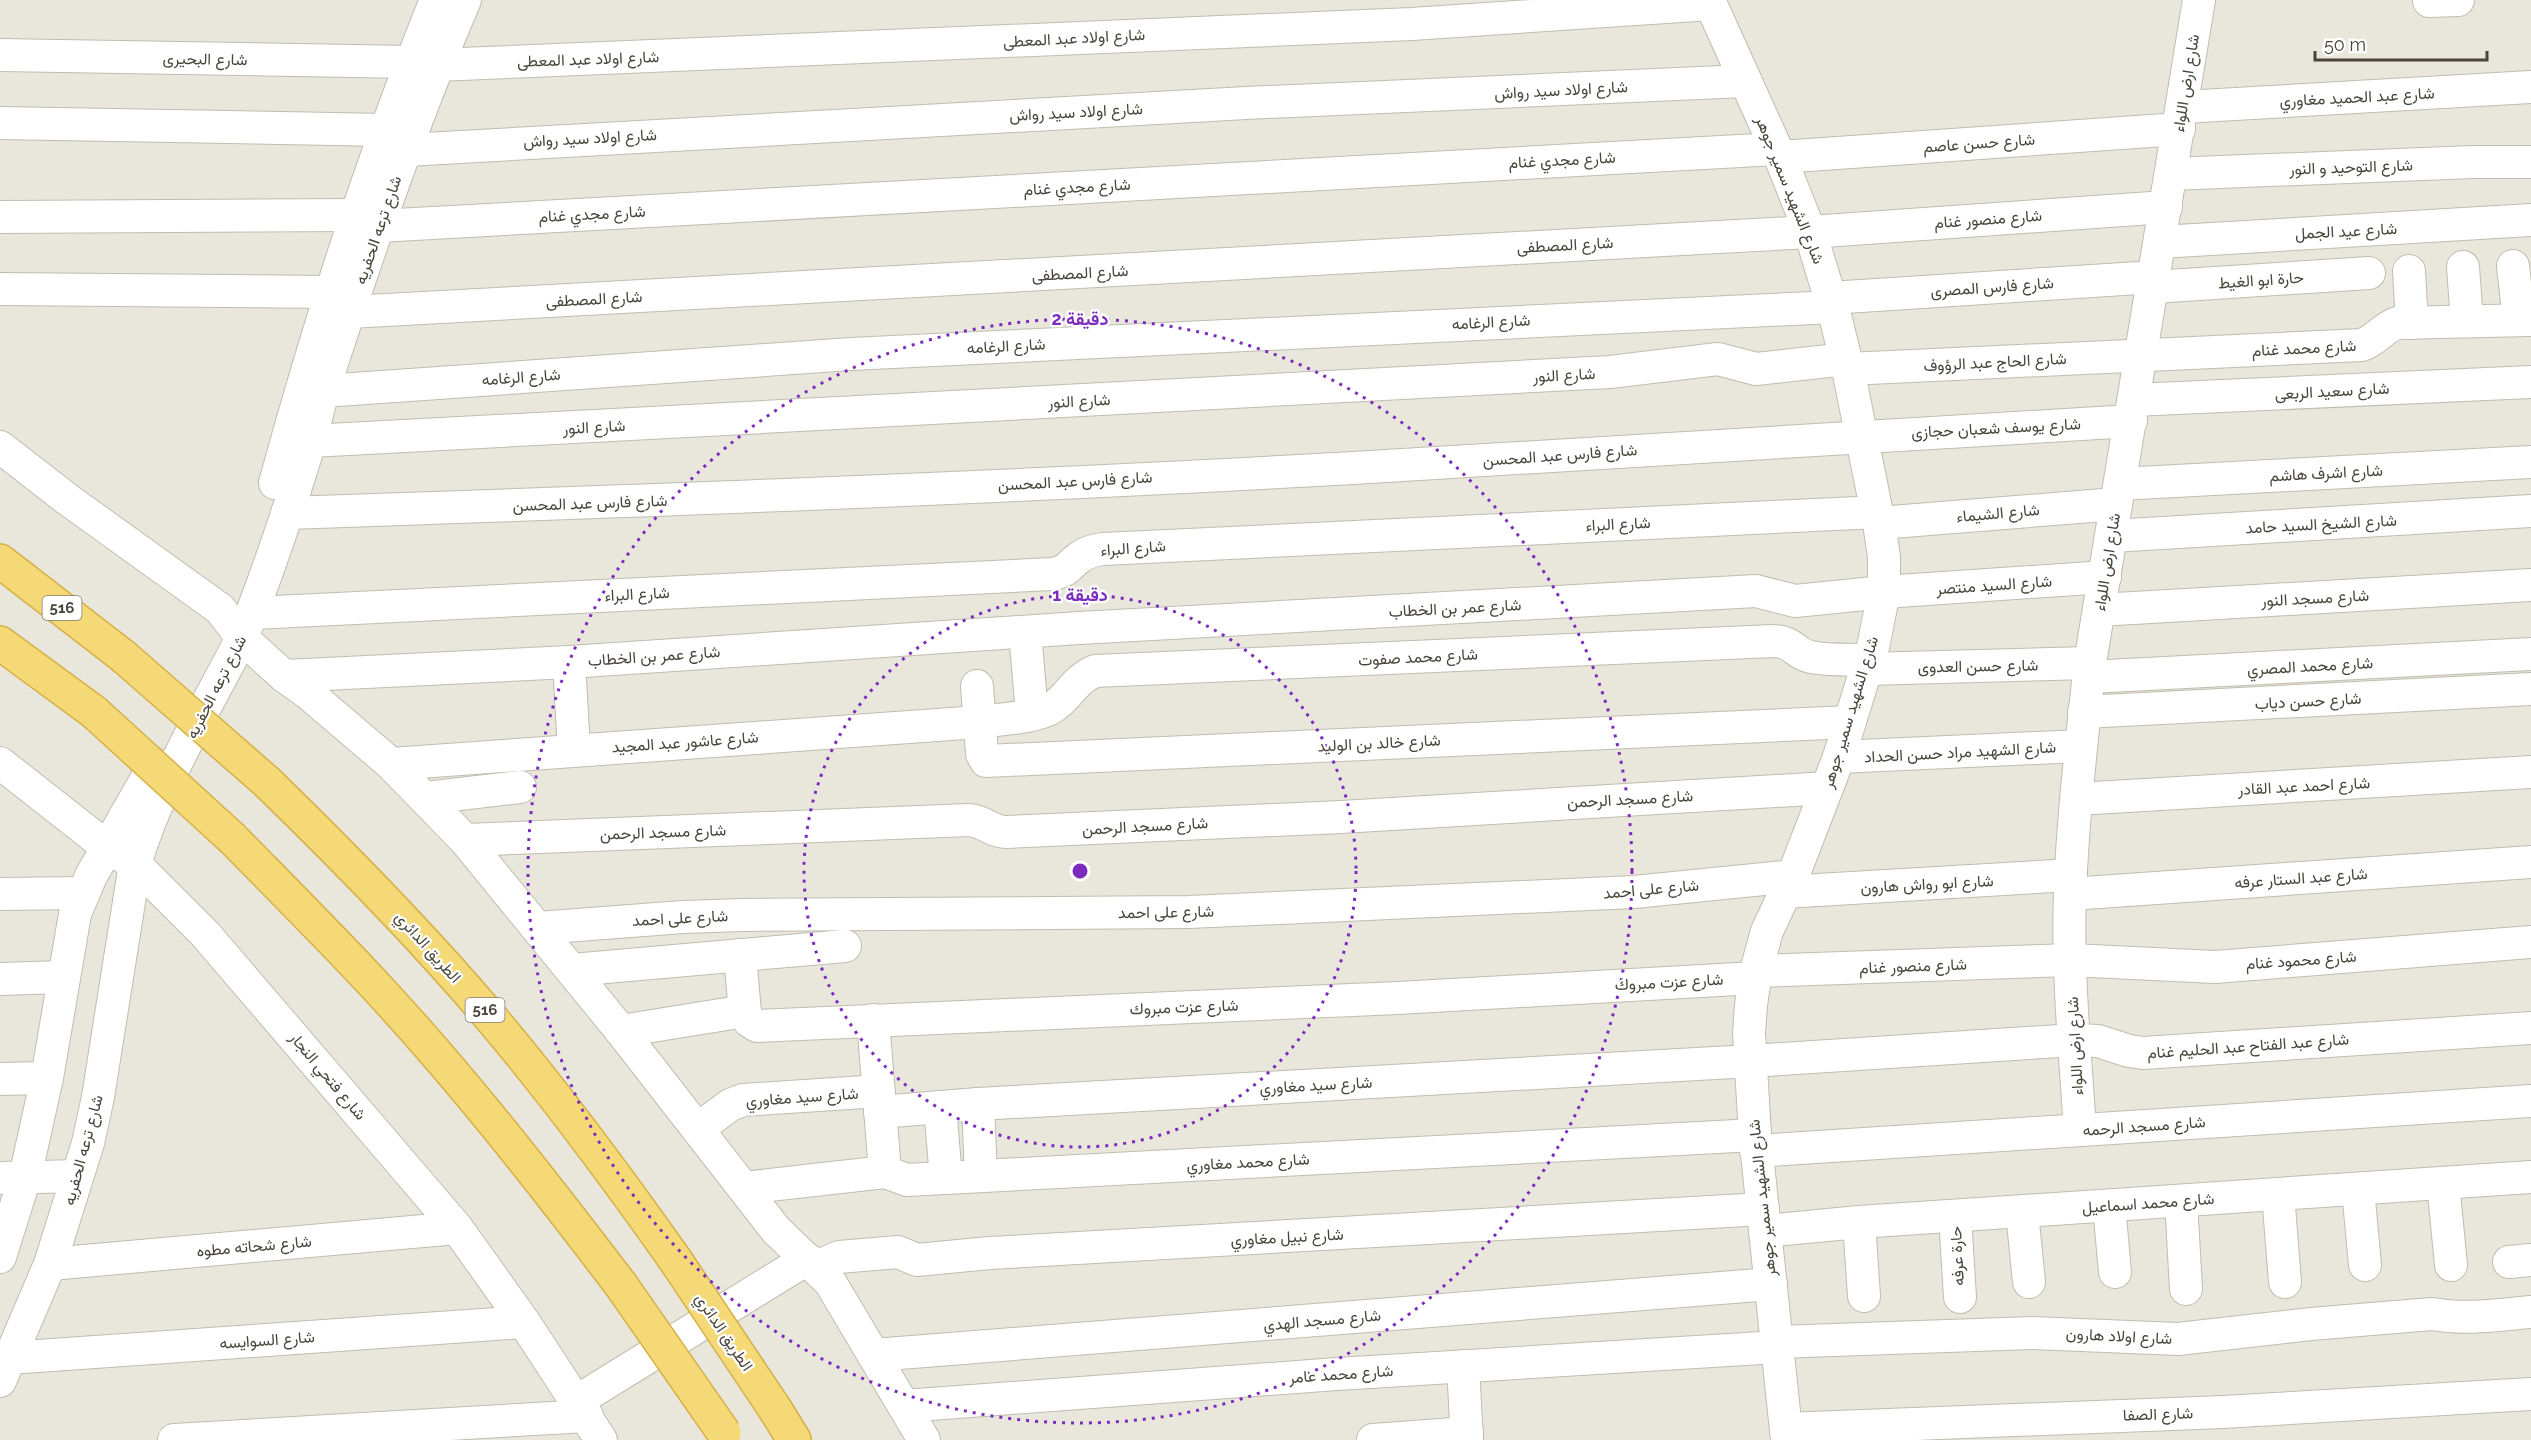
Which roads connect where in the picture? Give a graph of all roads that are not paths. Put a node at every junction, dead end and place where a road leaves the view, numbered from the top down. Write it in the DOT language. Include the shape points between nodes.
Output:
graph roads {
  1 [pos="436,0"];
  2 [pos="465,0"];
  3 [pos="2199,0"];
  4 [pos="1710,2"];
  5 [pos="0,55"];
  6 [pos="424,64"];
  7 [pos="1745,81"];
  8 [pos="2531,87"];
  9 [pos="2181,118"];
  10 [pos="0,123"];
  11 [pos="397,140"];
  12 [pos="1778,153"];
  13 [pos="2531,162"];
  14 [pos="2171,174"];
  15 [pos="2166,207"];
  16 [pos="0,218"];
  17 [pos="367,220"];
  18 [pos="2531,220"];
  19 [pos="1810,232"];
  20 [pos="2160,242"];
  21 [pos="2512,266"];
  22 [pos="2463,267"];
  23 [pos="2409,270"];
  24 [pos="2369,273"];
  25 [pos="2154,282"];
  26 [pos="0,289"];
  27 [pos="340,302"];
  28 [pos="1832,302"];
  29 [pos="2525,320"];
  30 [pos="2468,321"];
  31 [pos="2412,323"];
  32 [pos="2141,356"];
  33 [pos="1847,364"];
  34 [pos="2531,382"];
  35 [pos="324,390"];
  36 [pos="2132,410"];
  37 [pos="1862,435"];
  38 [pos="310,441"];
  39 [pos="0,447"];
  40 [pos="2531,462"];
  41 [pos="2118,494"];
  42 [pos="2531,512"];
  43 [pos="288,513"];
  44 [pos="1878,517"];
  45 [pos="2112,536"];
  46 [pos="0,561"];
  47 [pos="2104,578"];
  48 [pos="2531,585"];
  49 [pos="1884,592"];
  50 [pos="2099,610"];
  51 [pos="242,625"];
  52 [pos="1025,632"];
  53 [pos="0,643"];
  54 [pos="2531,654"];
  55 [pos="569,662"];
  56 [pos="1868,664"];
  57 [pos="2090,670"];
  58 [pos="284,676"];
  59 [pos="976,686"];
  60 [pos="2531,689"];
  61 [pos="2085,712"];
  62 [pos="1032,714"];
  63 [pos="979,722"];
  64 [pos="1850,722"];
  65 [pos="2080,746"];
  66 [pos="574,750"];
  67 [pos="1839,757"];
  68 [pos="391,764"];
  69 [pos="5,772"];
  70 [pos="2531,772"];
  71 [pos="520,787"];
  72 [pos="1827,788"];
  73 [pos="426,798"];
  74 [pos="2077,799"];
  75 [pos="465,840"];
  76 [pos="107,847"];
  77 [pos="2531,862"];
  78 [pos="135,864"];
  79 [pos="1788,884"];
  80 [pos="2071,884"];
  81 [pos="83,892"];
  82 [pos="0,894"];
  83 [pos="538,927"];
  84 [pos="2531,942"];
  85 [pos="845,946"];
  86 [pos="740,955"];
  87 [pos="2071,960"];
  88 [pos="572,970"];
  89 [pos="1755,974"];
  90 [pos="63,977"];
  91 [pos="0,979"];
  92 [pos="745,1013"];
  93 [pos="873,1020"];
  94 [pos="2531,1028"];
  95 [pos="621,1031"];
  96 [pos="2074,1040"];
  97 [pos="1751,1061"];
  98 [pos="47,1078"];
  99 [pos="0,1079"];
  100 [pos="2531,1101"];
  101 [pos="880,1102"];
  102 [pos="978,1104"];
  103 [pos="940,1107"];
  104 [pos="698,1129"];
  105 [pos="2080,1130"];
  106 [pos="1756,1143"];
  107 [pos="885,1173"];
  108 [pos="77,1176"];
  109 [pos="981,1176"];
  110 [pos="12,1177"];
  111 [pos="2531,1177"];
  112 [pos="946,1178"];
  113 [pos="2443,1183"];
  114 [pos="744,1188"];
  115 [pos="2358,1189"];
  116 [pos="2278,1194"];
  117 [pos="2181,1201"];
  118 [pos="2109,1206"];
  119 [pos="2022,1212"];
  120 [pos="1955,1216"];
  121 [pos="1764,1220"];
  122 [pos="1859,1222"];
  123 [pos="457,1228"];
  124 [pos="0,1257"];
  125 [pos="812,1263"];
  126 [pos="50,1264"];
  127 [pos="2365,1265"];
  128 [pos="2451,1265"];
  129 [pos="2115,1272"];
  130 [pos="2029,1282"];
  131 [pos="2285,1282"];
  132 [pos="1771,1284"];
  133 [pos="2186,1289"];
  134 [pos="1864,1296"];
  135 [pos="1960,1297"];
  136 [pos="2531,1312"];
  137 [pos="15,1314"];
  138 [pos="524,1322"];
  139 [pos="1777,1344"];
  140 [pos="874,1355"];
  141 [pos="1463,1366"];
  142 [pos="5,1369"];
  143 [pos="2531,1394"];
  144 [pos="904,1406"];
  145 [pos="588,1419"];
  146 [pos="1786,1435"];
  147 [pos="726,1436"];
  148 [pos="1467,1437"];
  149 [pos="174,1440"];
  150 [pos="794,1440"];
  151 [pos="924,1440"];
  152 [pos="1373,1440"];
  1 -- 6 [label="street, شارع ترعه الحفريه"];
  2 -- 6 [label="street, شارع ترعه الحفريه"];
  3 -- 9 [label="street, شارع ارض اللواء"];
  4 -- 6 [label="street, شارع اولاد عبد المعطى" via="1412,24"];
  4 -- 7 [label="street, شارع الشهيد سمير جوهر"];
  5 -- 6 [label="street, شارع البحيرى"];
  6 -- 11 [label="street, شارع ترعه الحفريه"];
  7 -- 11 [label="street, شارع اولاد سيد رواش"];
  7 -- 12 [label="street, شارع الشهيد سمير جوهر"];
  8 -- 9 [label="street, شارع عبد الحميد مغاوري"];
  9 -- 12 [label="street, شارع حسن عاصم"];
  9 -- 14 [label="street, شارع ارض اللواء"];
  10 -- 11 [label="street, شارع اولاد سيد رواش"];
  11 -- 17 [label="street, شارع ترعه الحفريه"];
  12 -- 17 [label="street, شارع مجدي غنام"];
  12 -- 19 [label="street, شارع الشهيد سمير جوهر"];
  13 -- 14 [label="street, شارع التوحيد و النور"];
  14 -- 15 [label="street, شارع ارض اللواء"];
  15 -- 19 [label="street, شارع منصور غنام"];
  15 -- 20 [label="street, شارع ارض اللواء"];
  16 -- 17 [label="street, شارع مجدي غنام"];
  17 -- 27 [label="street, شارع ترعه الحفريه"];
  18 -- 20 [label="street, شارع عيد الجمل"];
  19 -- 27 [label="street, شارع المصطفى"];
  19 -- 28 [label="street, شارع الشهيد سمير جوهر"];
  20 -- 25 [label="street, شارع ارض اللواء"];
  21 -- 29 [label="street"];
  22 -- 30 [label="street"];
  23 -- 31 [label="street"];
  24 -- 25 [label="street, حارة ابو الغيط"];
  25 -- 28 [label="street, شارع فارس المصرى"];
  25 -- 32 [label="street, شارع ارض اللواء"];
  26 -- 27 [label="street, شارع المصطفى"];
  27 -- 35 [label="street, شارع ترعه الحفريه"];
  27 -- 51 [label="street, شارع ترعه الحفريه" via="260,539"];
  28 -- 33 [label="street, شارع الشهيد سمير جوهر"];
  28 -- 35 [label="street, شارع الرغامه" via="851,354"];
  29 -- 30 [label="street, شارع محمد غنام"];
  30 -- 31 [label="street, شارع محمد غنام"];
  31 -- 32 [label="street, شارع محمد غنام" via="2388,326 2362,345"];
  32 -- 33 [label="street, شارع الحاج عبد الرؤوف"];
  32 -- 36 [label="street, شارع ارض اللواء"];
  33 -- 37 [label="street, شارع الشهيد سمير جوهر"];
  33 -- 38 [label="street, شارع النور" via="1756,369 1718,359 1610,372"];
  34 -- 36 [label="street, شارع سعيد الربعى"];
  35 -- 38 [label="street, شارع ترعه الحفريه"];
  36 -- 37 [label="street, شارع يوسف شعبان حجازى"];
  36 -- 41 [label="street, شارع ارض اللواء"];
  37 -- 43 [label="street, شارع فارس عبد المحسن" via="1352,468 724,498"];
  37 -- 44 [label="street, شارع الشهيد سمير جوهر"];
  38 -- 43 [label="street, شارع ترعه الحفريه"];
  39 -- 51 [label="street"];
  40 -- 41 [label="street, شارع اشرف هاشم"];
  41 -- 44 [label="street, شارع الشيماء"];
  41 -- 45 [label="street, شارع ارض اللواء"];
  42 -- 45 [label="street, شارع الشيخ السيد حامد"];
  43 -- 51 [label="street, شارع ترعه الحفريه"];
  44 -- 49 [label="street, شارع الشهيد سمير جوهر"];
  44 -- 51 [label="street, شارع البراء" via="1103,549 1077,558 1063,573 1052,574"];
  45 -- 47 [label="street, شارع ارض اللواء"];
  46 -- 150 [label="highway, الطريق الدائري / 516, bridge" via="123,656 267,782 384,899 487,1012 554,1094 676,1261"];
  47 -- 49 [label="street, شارع السيد منتصر"];
  47 -- 50 [label="street, شارع ارض اللواء"];
  48 -- 50 [label="street, شارع مسجد النور"];
  49 -- 52 [label="street, شارع عمر بن الخطاب" via="1795,601 1756,591"];
  49 -- 56 [label="street, شارع الشهيد سمير جوهر"];
  50 -- 57 [label="street, شارع ارض اللواء"];
  51 -- 58 [label="street"];
  51 -- 76 [label="street, شارع ترعه الحفريه" via="207,674"];
  51 -- 78 [label="street, شارع ترعه الحفريه" via="157,803"];
  52 -- 55 [label="street, شارع عمر بن الخطاب"];
  52 -- 62 [label="street"];
  53 -- 147 [label="highway, bridge" via="94,712 233,839 356,965 500,1130 621,1285"];
  54 -- 57 [label="street, شارع محمد المصري"];
  55 -- 58 [label="street, شارع عمر بن الخطاب"];
  55 -- 66 [label="street"];
  56 -- 57 [label="street, شارع حسن العدوى"];
  56 -- 62 [label="street, شارع محمد صفوت" via="1813,658 1790,643 1773,641 1095,671 1083,676 1055,706"];
  56 -- 64 [label="street, شارع الشهيد سمير جوهر"];
  57 -- 61 [label="street, شارع ارض اللواء"];
  58 -- 68 [label="street"];
  59 -- 63 [label="street, شارع خالد بن الوليد"];
  60 -- 61 [label="street, شارع حسن دياب"];
  61 -- 65 [label="street, شارع ارض اللواء"];
  62 -- 63 [label="street, شارع محمد صفوت"];
  63 -- 64 [label="street, شارع خالد بن الوليد" via="986,761"];
  63 -- 66 [label="street, شارع عاشور عبد المجيد"];
  64 -- 67 [label="street, شارع الشهيد سمير جوهر"];
  65 -- 67 [label="street, شارع الشهيد مراد حسن الحداد"];
  65 -- 74 [label="street, شارع ارض اللواء"];
  66 -- 68 [label="street, شارع عاشور عبد المجيد"];
  67 -- 72 [label="street, شارع الشهيد سمير جوهر"];
  68 -- 73 [label="street"];
  69 -- 76 [label="street, شارع فتحي النجار"];
  70 -- 74 [label="street, شارع احمد عبد القادر"];
  71 -- 73 [label="street"];
  72 -- 75 [label="street, شارع مسجد الرحمن" via="1006,832 969,820"];
  72 -- 79 [label="street, شارع الشهيد سمير جوهر"];
  73 -- 75 [label="street"];
  74 -- 80 [label="street, شارع ارض اللواء"];
  75 -- 83 [label="street"];
  76 -- 78 [label="street, شارع فتحي النجار"];
  76 -- 81 [label="street, شارع ترعه الحفريه"];
  77 -- 80 [label="street, شارع عبد الستار عرفه"];
  78 -- 108 [label="street, شارع ترعه الحفريه" via="98,1097"];
  78 -- 123 [label="street, شارع فتحي النجار" via="206,935"];
  79 -- 80 [label="street, شارع ابو رواش هارون"];
  79 -- 83 [label="street, شارع على احمد" via="1200,912 742,915"];
  79 -- 89 [label="street, شارع الشهيد سمير جوهر" via="1767,931"];
  80 -- 87 [label="street, شارع ارض اللواء"];
  81 -- 82 [label="street"];
  81 -- 90 [label="street, شارع ترعه الحفريه"];
  83 -- 88 [label="street"];
  84 -- 87 [label="street, شارع محمود غنام" via="2215,967"];
  85 -- 86 [label="street"];
  86 -- 88 [label="street"];
  86 -- 92 [label="street"];
  87 -- 89 [label="street, شارع منصور غنام"];
  87 -- 96 [label="street, شارع ارض اللواء"];
  88 -- 95 [label="street"];
  89 -- 93 [label="street, شارع عزت مبروك" via="1398,998"];
  89 -- 97 [label="street, شارع الشهيد سمير جوهر" via="1749,1033"];
  90 -- 91 [label="street"];
  90 -- 98 [label="street, شارع ترعه الحفريه"];
  92 -- 93 [label="street, شارع عزت مبروك" via="757,1026"];
  92 -- 95 [label="street"];
  93 -- 101 [label="street"];
  94 -- 96 [label="street, شارع عبد الفتاح عبد الحليم غنام" via="2144,1053 2098,1041"];
  95 -- 104 [label="street"];
  96 -- 97 [label="street, شارع عبد الفتاح عبد الحليم غنام"];
  96 -- 105 [label="street, شارع ارض اللواء"];
  97 -- 102 [label="street, شارع سيد مغاوري"];
  97 -- 106 [label="street, شارع الشهيد سمير جوهر"];
  98 -- 99 [label="street"];
  98 -- 110 [label="street, شارع ترعه الحفريه"];
  100 -- 105 [label="street, شارع مسجد الرحمه"];
  101 -- 103 [label="street, شارع سيد مغاوري"];
  101 -- 104 [label="street, شارع سيد مغاوري" via="743,1100"];
  101 -- 107 [label="street"];
  102 -- 103 [label="street, شارع سيد مغاوري"];
  102 -- 109 [label="street"];
  103 -- 112 [label="street"];
  104 -- 114 [label="street"];
  105 -- 106 [label="street, شارع مسجد الرحمه"];
  106 -- 109 [label="street, شارع محمد مغاوري"];
  106 -- 121 [label="street, شارع الشهيد سمير جوهر"];
  107 -- 112 [label="street, شارع محمد مغاوري" via="907,1180"];
  107 -- 114 [label="street, شارع محمد مغاوري"];
  108 -- 110 [label="street"];
  108 -- 126 [label="street, شارع ترعه الحفريه"];
  109 -- 112 [label="street, شارع محمد مغاوري"];
  110 -- 124 [label="street, شارع ترعه الحفريه"];
  111 -- 113 [label="street, شارع محمد اسماعيل"];
  113 -- 115 [label="street, شارع محمد اسماعيل"];
  113 -- 128 [label="street"];
  114 -- 125 [label="street" via="776,1230"];
  115 -- 116 [label="street, شارع محمد اسماعيل"];
  115 -- 127 [label="street"];
  116 -- 117 [label="street, شارع محمد اسماعيل"];
  116 -- 131 [label="street"];
  117 -- 118 [label="street, شارع محمد اسماعيل"];
  117 -- 133 [label="street"];
  118 -- 119 [label="street, شارع محمد اسماعيل"];
  118 -- 129 [label="street"];
  119 -- 120 [label="street, شارع محمد اسماعيل"];
  119 -- 130 [label="street"];
  120 -- 122 [label="street, شارع محمد اسماعيل"];
  120 -- 135 [label="street, حارة عرفه"];
  121 -- 122 [label="street, شارع محمد اسماعيل"];
  121 -- 125 [label="street, شارع نبيل مغاوري" via="990,1253 917,1260 898,1252"];
  121 -- 132 [label="street, شارع الشهيد سمير جوهر"];
  122 -- 134 [label="street"];
  123 -- 126 [label="street, شارع شحاته مطوه"];
  123 -- 138 [label="street, شارع فتحي النجار"];
  125 -- 140 [label="street" via="839,1297"];
  125 -- 145 [label="street, شارع نبيل مغاوري"];
  126 -- 137 [label="street, شارع ترعه الحفريه"];
  132 -- 139 [label="street, شارع الشهيد سمير جوهر"];
  132 -- 140 [label="street, شارع مسجد الهدي"];
  136 -- 139 [label="street, شارع اولاد هارون" via="2447,1318 2432,1314 2178,1339 2032,1333"];
  137 -- 142 [label="street, شارع ترعه الحفريه"];
  138 -- 142 [label="street, شارع السوايسه"];
  138 -- 145 [label="street, شارع فتحي النجار"];
  139 -- 141 [label="street, شارع محمد عامر"];
  139 -- 146 [label="street, شارع الشهيد سمير جوهر"];
  140 -- 144 [label="street"];
  141 -- 144 [label="street, شارع محمد عامر"];
  141 -- 148 [label="street"];
  143 -- 146 [label="street, شارع الصفا"];
  144 -- 151 [label="street"];
  145 -- 149 [label="street"];
  148 -- 152 [label="street"];
}
